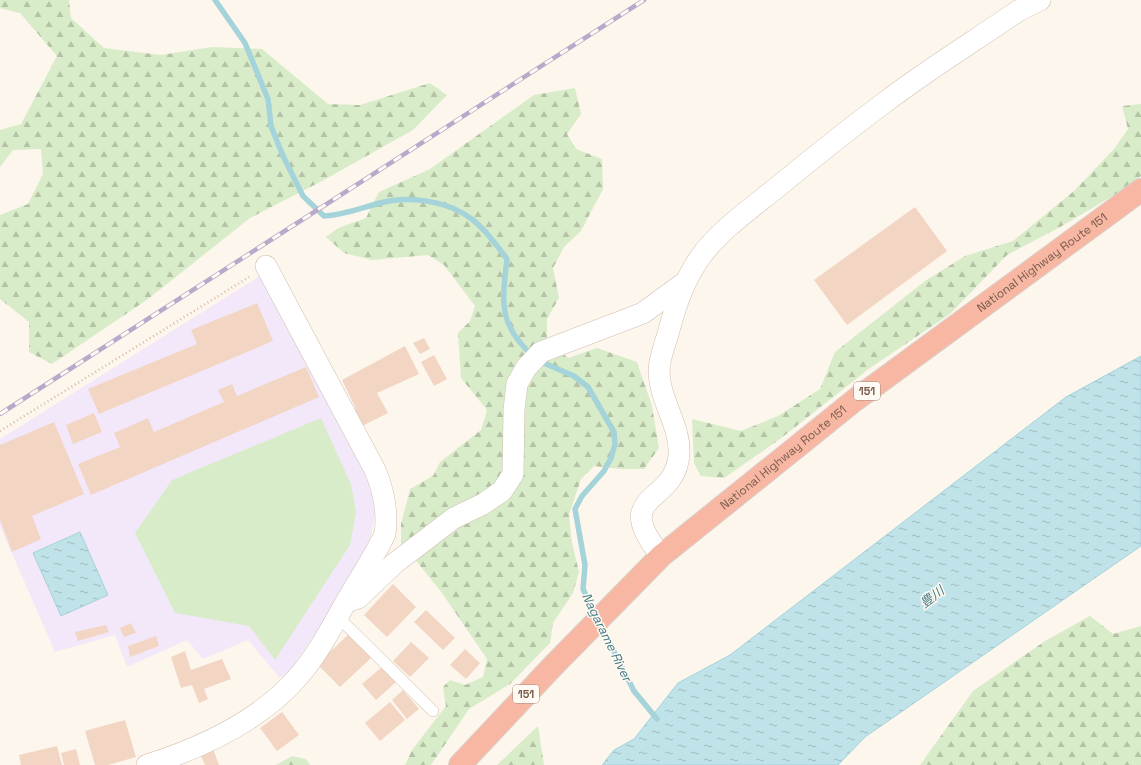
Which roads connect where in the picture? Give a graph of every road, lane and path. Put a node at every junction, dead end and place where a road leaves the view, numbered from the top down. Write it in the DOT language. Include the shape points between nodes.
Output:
graph roads {
  1 [pos="1040,0"];
  2 [pos="1141,190"];
  3 [pos="266,266"];
  4 [pos="684,283"];
  5 [pos="0,431"];
  6 [pos="661,556"];
  7 [pos="342,610"];
  8 [pos="433,711"];
  9 [pos="147,765"];
  10 [pos="460,765"];
  1 -- 4 [label="street" via="1018,11 885,102 802,167 728,228 700,257"];
  2 -- 6 [label="highway, National Highway Route 151 / 151" via="855,400"];
  3 -- 5 [label="path"];
  3 -- 7 [label="street" via="384,489 387,519 385,534"];
  4 -- 6 [label="street" via="660,363 659,377 680,443 678,460 674,477 643,506 640,523 647,539"];
  4 -- 7 [label="street" via="643,313 541,352 516,384 513,474 502,491 483,504 454,518"];
  6 -- 10 [label="highway, National Highway Route 151 / 151"];
  7 -- 8 [label="lane"];
  7 -- 9 [label="street" via="298,678 272,702 238,725 190,750"];
}
